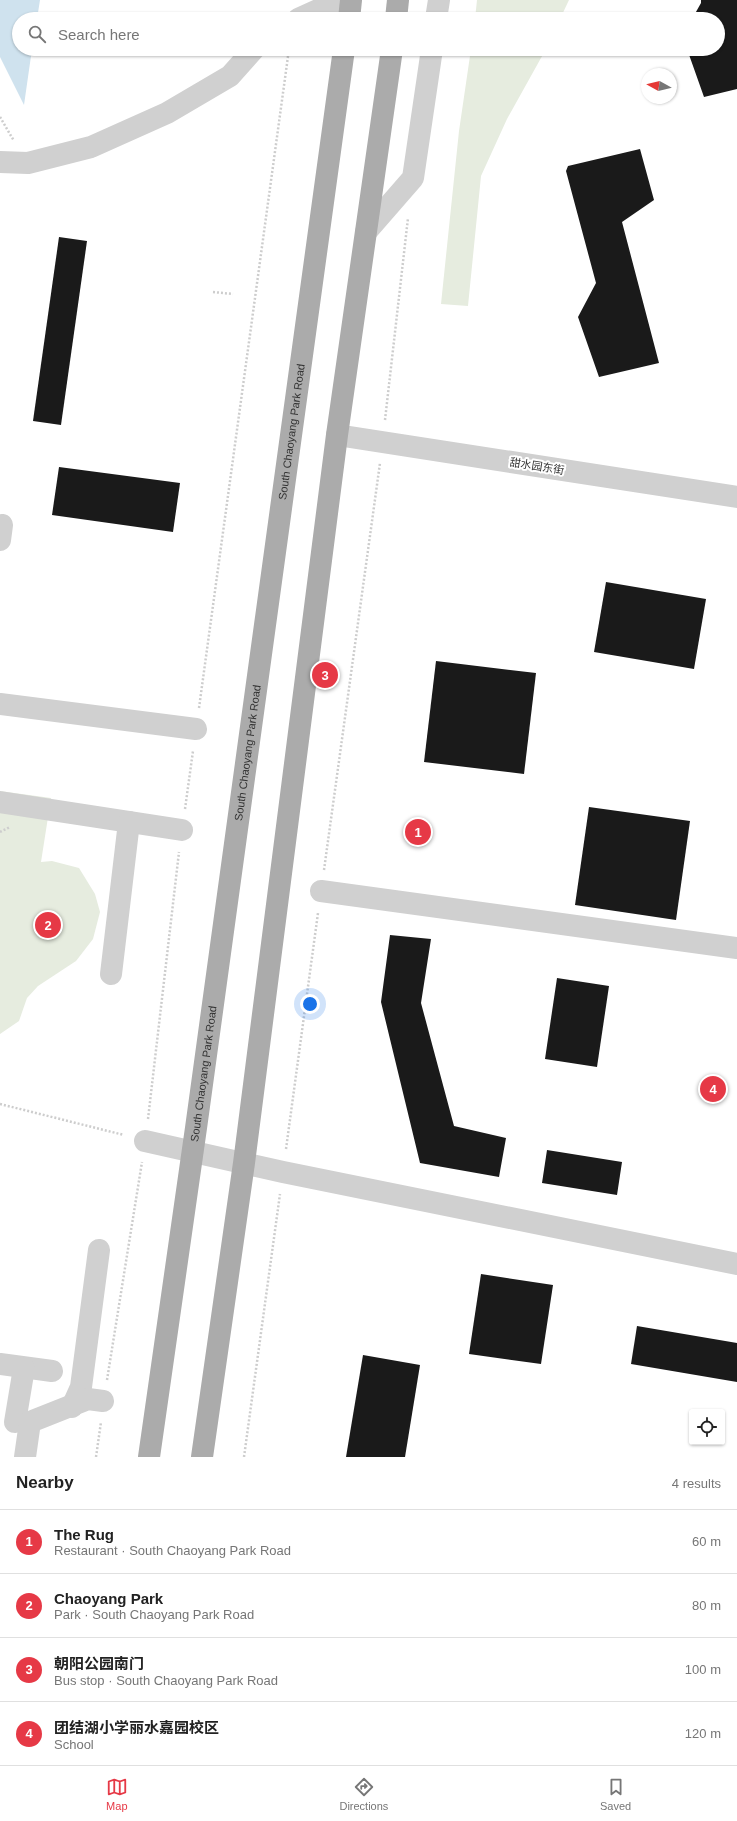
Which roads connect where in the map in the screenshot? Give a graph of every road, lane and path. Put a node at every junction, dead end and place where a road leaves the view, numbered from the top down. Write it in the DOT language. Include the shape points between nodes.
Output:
graph roads {
  1 [pos="340,0"];
  2 [pos="351,0"];
  3 [pos="398,0"];
  4 [pos="439,0"];
  5 [pos="313,12"];
  6 [pos="349,12"];
  7 [pos="397,12"];
  8 [pos="437,12"];
  9 [pos="248,56"];
  10 [pos="288,56"];
  11 [pos="343,56"];
  12 [pos="391,56"];
  13 [pos="431,56"];
  14 [pos="0,162"];
  15 [pos="408,217"];
  16 [pos="366,232"];
  17 [pos="213,292"];
  18 [pos="233,294"];
  19 [pos="337,435"];
  20 [pos="382,442"];
  21 [pos="737,497"];
  22 [pos="0,704"];
  23 [pos="196,729"];
  24 [pos="0,802"];
  25 [pos="129,822"];
  26 [pos="182,830"];
  27 [pos="321,891"];
  28 [pos="737,948"];
  29 [pos="111,974"];
  30 [pos="0,1104"];
  31 [pos="145,1142"];
  32 [pos="193,1151"];
  33 [pos="244,1163"];
  34 [pos="283,1172"];
  35 [pos="99,1250"];
  36 [pos="737,1264"];
  37 [pos="0,1364"];
  38 [pos="24,1368"];
  39 [pos="52,1371"];
  40 [pos="103,1401"];
  41 [pos="72,1406"];
  42 [pos="15,1421"];
  43 [pos="25,1457"];
  44 [pos="96,1457"];
  45 [pos="149,1457"];
  46 [pos="202,1457"];
  47 [pos="244,1457"];
  1 -- 5 [label="street"];
  2 -- 6 [label="main road"];
  3 -- 7 [label="main road"];
  4 -- 8 [label="street"];
  9 -- 14 [label="street" via="230,76 167,112 91,147 28,164"];
  10 -- 23 [label="path"];
  11 -- 32 [label="main road, South Chaoyang Park Road"];
  12 -- 16 [label="main road"];
  13 -- 16 [label="street" via="413,178"];
  15 -- 20 [label="path"];
  16 -- 19 [label="main road"];
  17 -- 18 [label="path"];
  19 -- 20 [label="street, 甜水园东街"];
  19 -- 33 [label="main road"];
  20 -- 21 [label="street, 甜水园东街"];
  20 -- 27 [label="path"];
  22 -- 23 [label="street"];
  23 -- 26 [label="path"];
  24 -- 25 [label="street"];
  25 -- 26 [label="street"];
  25 -- 29 [label="street"];
  26 -- 31 [label="path"];
  27 -- 28 [label="street"];
  27 -- 34 [label="path"];
  30 -- 31 [label="path" via="132,1136"];
  31 -- 32 [label="street"];
  31 -- 40 [label="path"];
  32 -- 33 [label="street"];
  32 -- 45 [label="main road, South Chaoyang Park Road"];
  33 -- 34 [label="street"];
  33 -- 46 [label="main road"];
  34 -- 36 [label="street"];
  34 -- 47 [label="path"];
  35 -- 41 [label="street" via="81,1387"];
  37 -- 38 [label="street"];
  38 -- 39 [label="street"];
  38 -- 42 [label="street"];
  40 -- 41 [label="street" via="88,1399"];
  40 -- 44 [label="path"];
  41 -- 42 [label="street"];
  42 -- 43 [label="street"];
}
